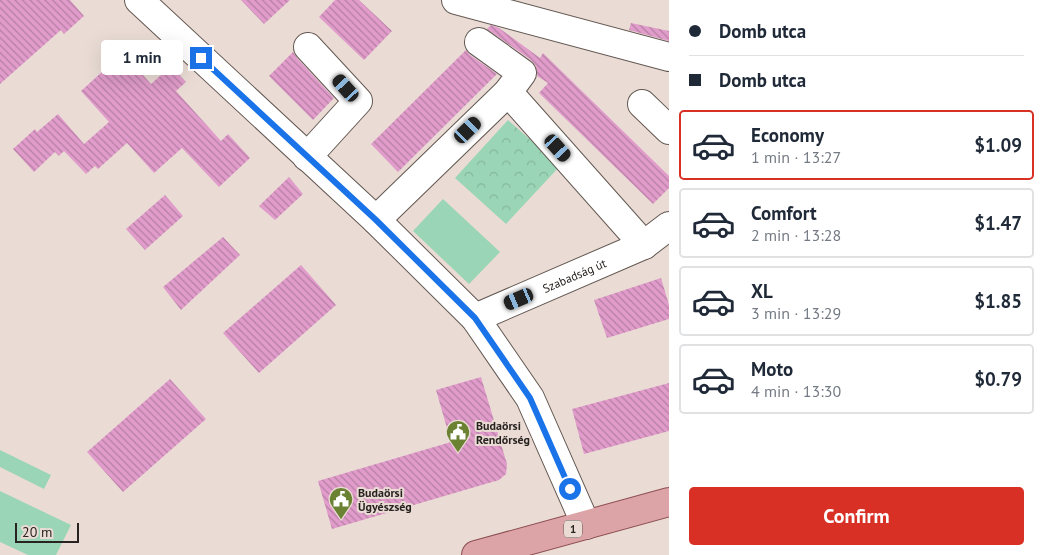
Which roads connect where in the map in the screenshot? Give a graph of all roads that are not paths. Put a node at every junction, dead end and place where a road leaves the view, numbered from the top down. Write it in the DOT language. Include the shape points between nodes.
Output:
graph roads {
  1 [pos="139,0"];
  2 [pos="456,0"];
  3 [pos="479,42"];
  4 [pos="308,47"];
  5 [pos="669,58"];
  6 [pos="508,92"];
  7 [pos="642,104"];
  8 [pos="669,130"];
  9 [pos="307,157"];
  10 [pos="376,220"];
  11 [pos="669,226"];
  12 [pos="644,245"];
  13 [pos="475,318"];
  14 [pos="669,502"];
  15 [pos="586,525"];
  16 [pos="476,555"];
  1 -- 9 [label="street"];
  2 -- 5 [label="street"];
  3 -- 6 [label="street" via="522,73"];
  4 -- 9 [label="street" via="358,102"];
  6 -- 10 [label="street"];
  6 -- 12 [label="street"];
  7 -- 8 [label="street"];
  9 -- 10 [label="street"];
  10 -- 13 [label="street"];
  11 -- 12 [label="street, Szabadság út"];
  12 -- 13 [label="street, Szabadság út"];
  13 -- 15 [label="street" via="530,398"];
  14 -- 15 [label="main road, 1"];
  15 -- 16 [label="main road, 1"];
}
